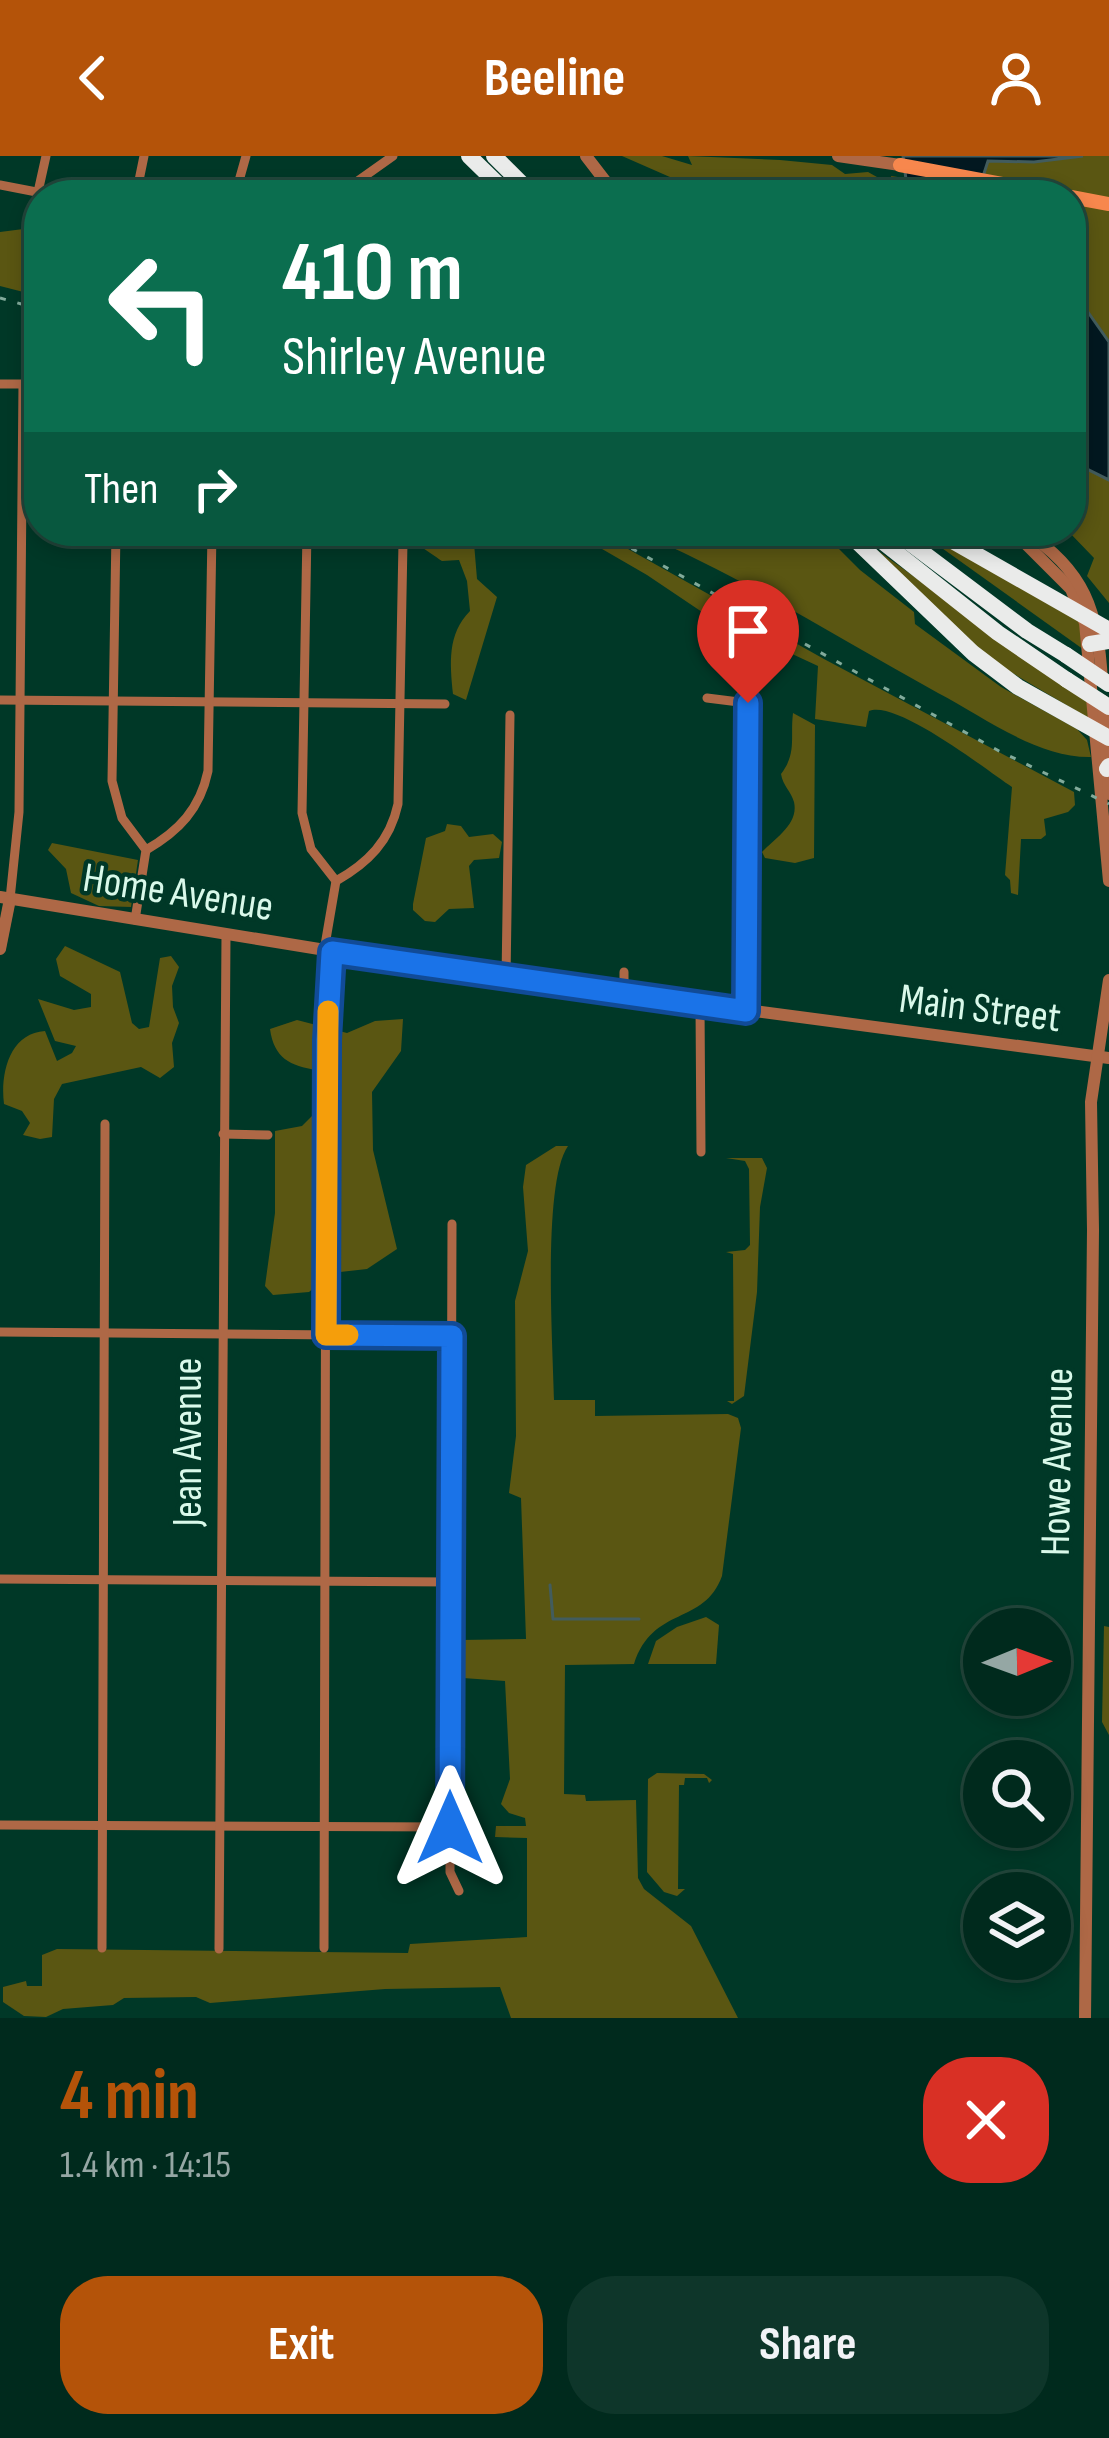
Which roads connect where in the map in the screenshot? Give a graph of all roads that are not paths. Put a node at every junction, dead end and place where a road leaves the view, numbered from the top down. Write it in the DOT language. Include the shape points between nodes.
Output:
graph roads {
  1 [pos="393,156"];
  2 [pos="469,156"];
  3 [pos="494,156"];
  4 [pos="586,156"];
  5 [pos="838,156"];
  6 [pos="900,165"];
  7 [pos="359,180"];
  8 [pos="494,180"];
  9 [pos="518,180"];
  10 [pos="604,180"];
  11 [pos="982,180"];
  12 [pos="0,384"];
  13 [pos="22,495"];
  14 [pos="116,546"];
  15 [pos="212,546"];
  16 [pos="307,546"];
  17 [pos="403,546"];
  18 [pos="862,546"];
  19 [pos="888,546"];
  20 [pos="914,546"];
  21 [pos="959,546"];
  22 [pos="1028,546"];
  23 [pos="1046,546"];
  24 [pos="1096,631"];
  25 [pos="1109,684"];
  26 [pos="707,698"];
  27 [pos="0,700"];
  28 [pos="21,700"];
  29 [pos="116,701"];
  30 [pos="212,701"];
  31 [pos="306,703"];
  32 [pos="400,704"];
  33 [pos="445,704"];
  34 [pos="1109,707"];
  35 [pos="510,715"];
  36 [pos="1103,734"];
  37 [pos="1108,768"];
  38 [pos="1109,794"];
  39 [pos="1108,819"];
  40 [pos="146,850"];
  41 [pos="336,881"];
  42 [pos="1109,881"];
  43 [pos="5,898"];
  44 [pos="135,920"];
  45 [pos="226,935"];
  46 [pos="0,949"];
  47 [pos="328,952"];
  48 [pos="624,972"];
  49 [pos="506,978"];
  50 [pos="1109,980"];
  51 [pos="624,994"];
  52 [pos="700,1005"];
  53 [pos="746,1011"];
  54 [pos="844,1025"];
  55 [pos="1102,1057"];
  56 [pos="105,1124"];
  57 [pos="223,1134"];
  58 [pos="268,1135"];
  59 [pos="701,1152"];
  60 [pos="452,1224"];
  61 [pos="0,1332"];
  62 [pos="105,1334"];
  63 [pos="222,1334"];
  64 [pos="326,1335"];
  65 [pos="452,1336"];
  66 [pos="0,1579"];
  67 [pos="104,1580"];
  68 [pos="220,1580"];
  69 [pos="326,1581"];
  70 [pos="451,1582"];
  71 [pos="0,1825"];
  72 [pos="102,1826"];
  73 [pos="219,1826"];
  74 [pos="324,1827"];
  75 [pos="450,1828"];
  76 [pos="459,1891"];
  77 [pos="102,1948"];
  78 [pos="324,1948"];
  79 [pos="219,1949"];
  80 [pos="1085,2018"];
  1 -- 7 [label="street"];
  2 -- 8 [label="highway"];
  3 -- 9 [label="highway"];
  4 -- 10 [label="street"];
  5 -- 6 [label="street"];
  6 -- 11 [label="main road"];
  12 -- 13 [label="street" via="23,384"];
  13 -- 28 [label="street"];
  14 -- 29 [label="street"];
  15 -- 30 [label="street"];
  16 -- 31 [label="street"];
  17 -- 32 [label="street"];
  18 -- 36 [label="highway" via="973,653"];
  19 -- 34 [label="highway, bridge"];
  20 -- 25 [label="highway, bridge"];
  21 -- 24 [label="highway"];
  22 -- 24 [label="street" via="1071,589"];
  23 -- 24 [label="street" via="1071,570"];
  24 -- 36 [label="street"];
  26 -- 53 [label="street" via="748,703"];
  27 -- 28 [label="street"];
  28 -- 29 [label="street"];
  28 -- 43 [label="street" via="18,837"];
  29 -- 30 [label="street"];
  29 -- 40 [label="street" via="114,793"];
  30 -- 31 [label="street"];
  30 -- 40 [label="street" via="201,796 178,829"];
  31 -- 32 [label="street"];
  31 -- 41 [label="street" via="303,823"];
  32 -- 33 [label="street"];
  32 -- 41 [label="street" via="392,825 374,854"];
  35 -- 49 [label="street"];
  36 -- 37 [label="street"];
  36 -- 39 [label="street" via="1100,811"];
  37 -- 38 [label="street"];
  39 -- 42 [label="street"];
  40 -- 44 [label="street"];
  41 -- 47 [label="street"];
  43 -- 44 [label="street, Home Avenue"];
  43 -- 46 [label="street"];
  44 -- 45 [label="street, Home Avenue"];
  45 -- 47 [label="street, Home Avenue"];
  45 -- 57 [label="street, Jean Avenue"];
  47 -- 49 [label="street, Home Avenue"];
  47 -- 64 [label="street"];
  48 -- 51 [label="street"];
  49 -- 51 [label="street, Home Avenue"];
  50 -- 55 [label="street, Howe Avenue"];
  51 -- 52 [label="street, Home Avenue"];
  52 -- 53 [label="street, Home Avenue"];
  52 -- 59 [label="street"];
  53 -- 54 [label="street, Home Avenue"];
  54 -- 55 [label="street, Main Street"];
  55 -- 80 [label="street, Howe Avenue" via="1090,1131"];
  56 -- 62 [label="street"];
  57 -- 58 [label="street"];
  57 -- 63 [label="street, Jean Avenue"];
  60 -- 65 [label="street"];
  61 -- 62 [label="street"];
  62 -- 63 [label="street"];
  62 -- 67 [label="street"];
  63 -- 64 [label="street"];
  63 -- 68 [label="street, Jean Avenue"];
  64 -- 65 [label="street"];
  64 -- 69 [label="street"];
  65 -- 70 [label="street"];
  66 -- 67 [label="street"];
  67 -- 68 [label="street"];
  67 -- 72 [label="street"];
  68 -- 69 [label="street"];
  68 -- 73 [label="street, Jean Avenue"];
  69 -- 70 [label="street"];
  69 -- 74 [label="street"];
  70 -- 75 [label="street"];
  71 -- 72 [label="street"];
  72 -- 73 [label="street"];
  72 -- 77 [label="street"];
  73 -- 74 [label="street"];
  73 -- 79 [label="street, Jean Avenue"];
  74 -- 75 [label="street"];
  74 -- 78 [label="street"];
  75 -- 76 [label="street" via="450,1872"];
}
